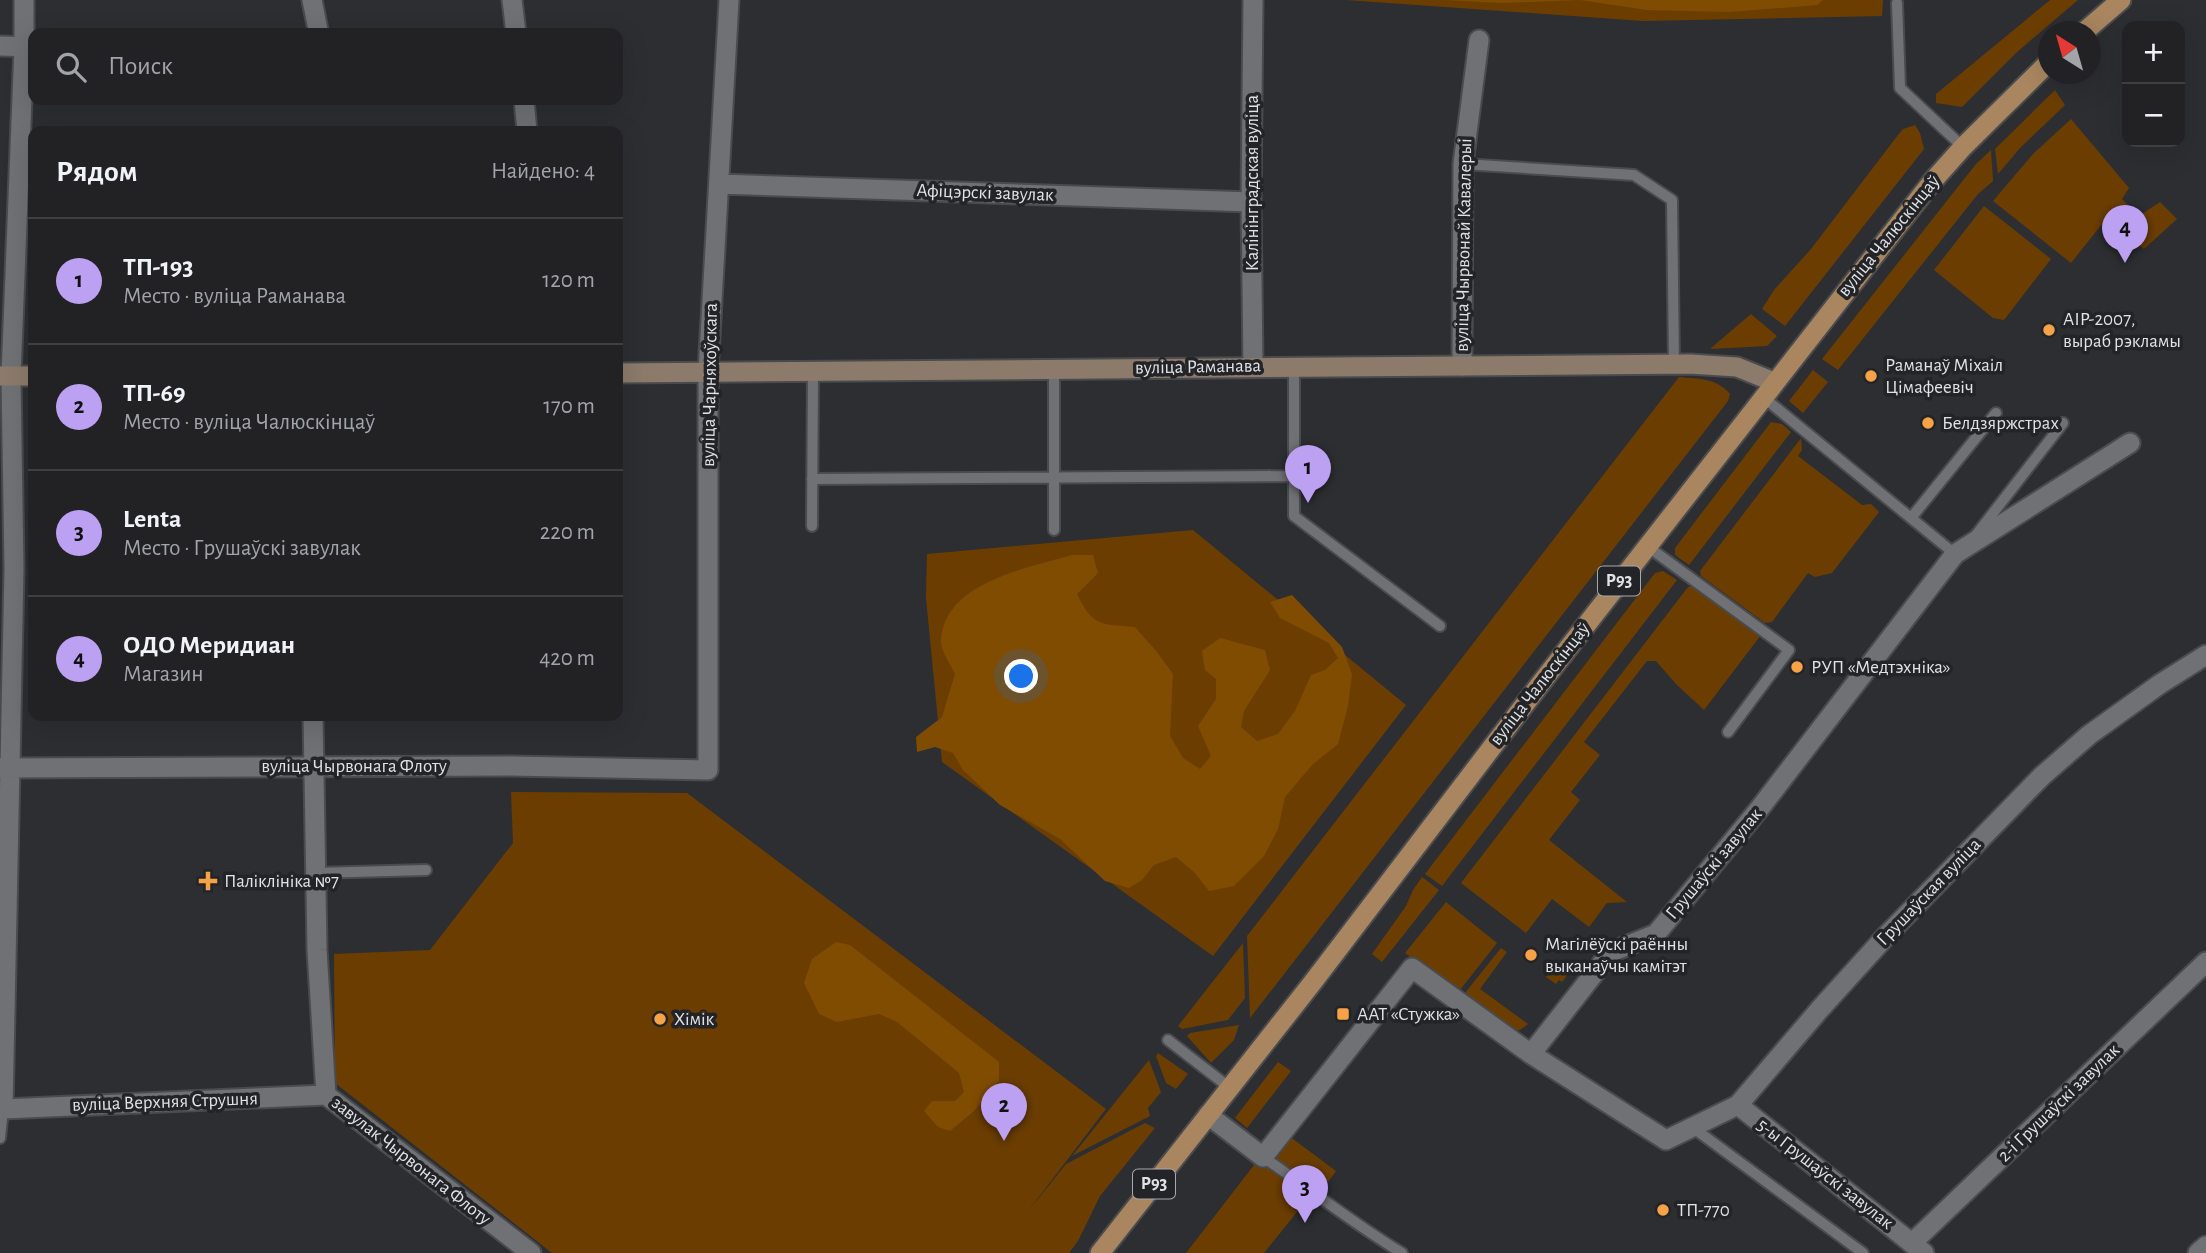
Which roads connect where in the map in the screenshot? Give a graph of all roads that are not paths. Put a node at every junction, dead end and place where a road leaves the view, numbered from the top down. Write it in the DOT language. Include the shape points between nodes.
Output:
graph roads {
  1 [pos="24,0"];
  2 [pos="312,0"];
  3 [pos="512,0"];
  4 [pos="729,0"];
  5 [pos="1253,0"];
  6 [pos="2121,0"];
  7 [pos="1897,3"];
  8 [pos="2097,21"];
  9 [pos="318,28"];
  10 [pos="515,28"];
  11 [pos="28,38"];
  12 [pos="1479,40"];
  13 [pos="0,46"];
  14 [pos="28,47"];
  15 [pos="28,61"];
  16 [pos="2038,74"];
  17 [pos="524,105"];
  18 [pos="527,126"];
  19 [pos="1963,147"];
  20 [pos="1462,164"];
  21 [pos="719,184"];
  22 [pos="1251,202"];
  23 [pos="1674,364"];
  24 [pos="1253,366"];
  25 [pos="1462,366"];
  26 [pos="1294,367"];
  27 [pos="1054,369"];
  28 [pos="708,372"];
  29 [pos="813,372"];
  30 [pos="623,373"];
  31 [pos="6,376"];
  32 [pos="28,376"];
  33 [pos="1769,390"];
  34 [pos="1996,413"];
  35 [pos="2063,423"];
  36 [pos="2130,443"];
  37 [pos="1292,476"];
  38 [pos="1055,478"];
  39 [pos="812,479"];
  40 [pos="1911,518"];
  41 [pos="813,526"];
  42 [pos="1054,530"];
  43 [pos="1647,546"];
  44 [pos="1961,550"];
  45 [pos="7,569"];
  46 [pos="1440,626"];
  47 [pos="2206,655"];
  48 [pos="313,721"];
  49 [pos="1728,732"];
  50 [pos="314,766"];
  51 [pos="5,768"];
  52 [pos="708,770"];
  53 [pos="426,870"];
  54 [pos="315,873"];
  55 [pos="2206,962"];
  56 [pos="1168,1040"];
  57 [pos="1531,1054"];
  58 [pos="1230,1088"];
  59 [pos="326,1095"];
  60 [pos="1738,1105"];
  61 [pos="1,1109"];
  62 [pos="1208,1115"];
  63 [pos="1692,1127"];
  64 [pos="0,1138"];
  65 [pos="1264,1157"];
  66 [pos="2206,1246"];
  67 [pos="1918,1248"];
  68 [pos="531,1253"];
  69 [pos="1100,1253"];
  70 [pos="1402,1253"];
  71 [pos="1863,1253"];
  72 [pos="2198,1253"];
  1 -- 11 [label="street"];
  2 -- 9 [label="street"];
  3 -- 10 [label="street"];
  4 -- 21 [label="street, вуліца Чарняхоўскага"];
  5 -- 22 [label="street, Калінінградская вуліца"];
  6 -- 8 [label="main road"];
  7 -- 19 [label="lane" via="1900,88"];
  12 -- 20 [label="street, вуліца Чырвонай Кавалерыі"];
  13 -- 14 [label="street"];
  15 -- 31 [label="street"];
  16 -- 19 [label="main road, вуліца Чалюскінцаў / Р93"];
  17 -- 18 [label="street"];
  19 -- 33 [label="main road, вуліца Чалюскінцаў / Р93"];
  20 -- 23 [label="lane" via="1634,175 1672,200"];
  20 -- 25 [label="street, вуліца Чырвонай Кавалерыі"];
  21 -- 22 [label="street, Афіцэрскі завулак"];
  21 -- 28 [label="street, вуліца Чарняхоўскага"];
  22 -- 24 [label="street, Калінінградская вуліца"];
  23 -- 25 [label="main road, вуліца Раманава"];
  23 -- 33 [label="main road, вуліца Раманава" via="1737,367"];
  24 -- 26 [label="main road, вуліца Раманава"];
  24 -- 27 [label="main road, вуліца Раманава"];
  25 -- 26 [label="main road, вуліца Раманава"];
  26 -- 37 [label="lane"];
  27 -- 29 [label="main road, вуліца Раманава"];
  27 -- 38 [label="lane"];
  28 -- 29 [label="main road, вуліца Раманава"];
  28 -- 30 [label="main road, вуліца Раманава"];
  28 -- 52 [label="street, вуліца Чарняхоўскага"];
  29 -- 39 [label="lane"];
  31 -- 32 [label="main road"];
  31 -- 45 [label="street"];
  33 -- 40 [label="lane"];
  33 -- 43 [label="main road, вуліца Чалюскінцаў / Р93"];
  34 -- 40 [label="lane"];
  35 -- 44 [label="lane"];
  36 -- 44 [label="street, Грушаўскі завулак"];
  37 -- 38 [label="lane"];
  37 -- 46 [label="lane" via="1294,516"];
  38 -- 39 [label="lane"];
  38 -- 42 [label="lane"];
  39 -- 41 [label="lane"];
  40 -- 44 [label="lane"];
  43 -- 49 [label="lane" via="1788,650"];
  43 -- 58 [label="main road, вуліца Чалюскінцаў / Р93"];
  44 -- 57 [label="street, Грушаўскі завулак" via="1656,934 1611,953"];
  45 -- 51 [label="street"];
  47 -- 60 [label="street, Грушаўская вуліца" via="2089,735 2042,776 1887,935"];
  48 -- 50 [label="street, завулак Чырвонага Флоту"];
  50 -- 51 [label="street, вуліца Чырвонага Флоту"];
  50 -- 52 [label="street, вуліца Чырвонага Флоту"];
  50 -- 54 [label="street, завулак Чырвонага Флоту"];
  51 -- 61 [label="street"];
  53 -- 54 [label="lane"];
  54 -- 59 [label="street, завулак Чырвонага Флоту"];
  55 -- 67 [label="street, 2-і Грушаўскі завулак"];
  56 -- 58 [label="lane"];
  57 -- 63 [label="street, Грушаўская вуліца" via="1666,1140"];
  57 -- 65 [label="street" via="1412,968"];
  58 -- 62 [label="main road, вуліца Чалюскінцаў / Р93"];
  59 -- 61 [label="street, вуліца Верхняя Струшня"];
  59 -- 68 [label="street, завулак Чырвонага Флоту"];
  60 -- 63 [label="street, Грушаўская вуліца"];
  60 -- 67 [label="street, 5-ы Грушаўскі завулак"];
  61 -- 64 [label="lane"];
  62 -- 65 [label="street"];
  62 -- 69 [label="main road, вуліца Чалюскінцаў / Р93"];
  63 -- 71 [label="lane"];
  65 -- 70 [label="lane"];
  66 -- 72 [label="street"];
}
